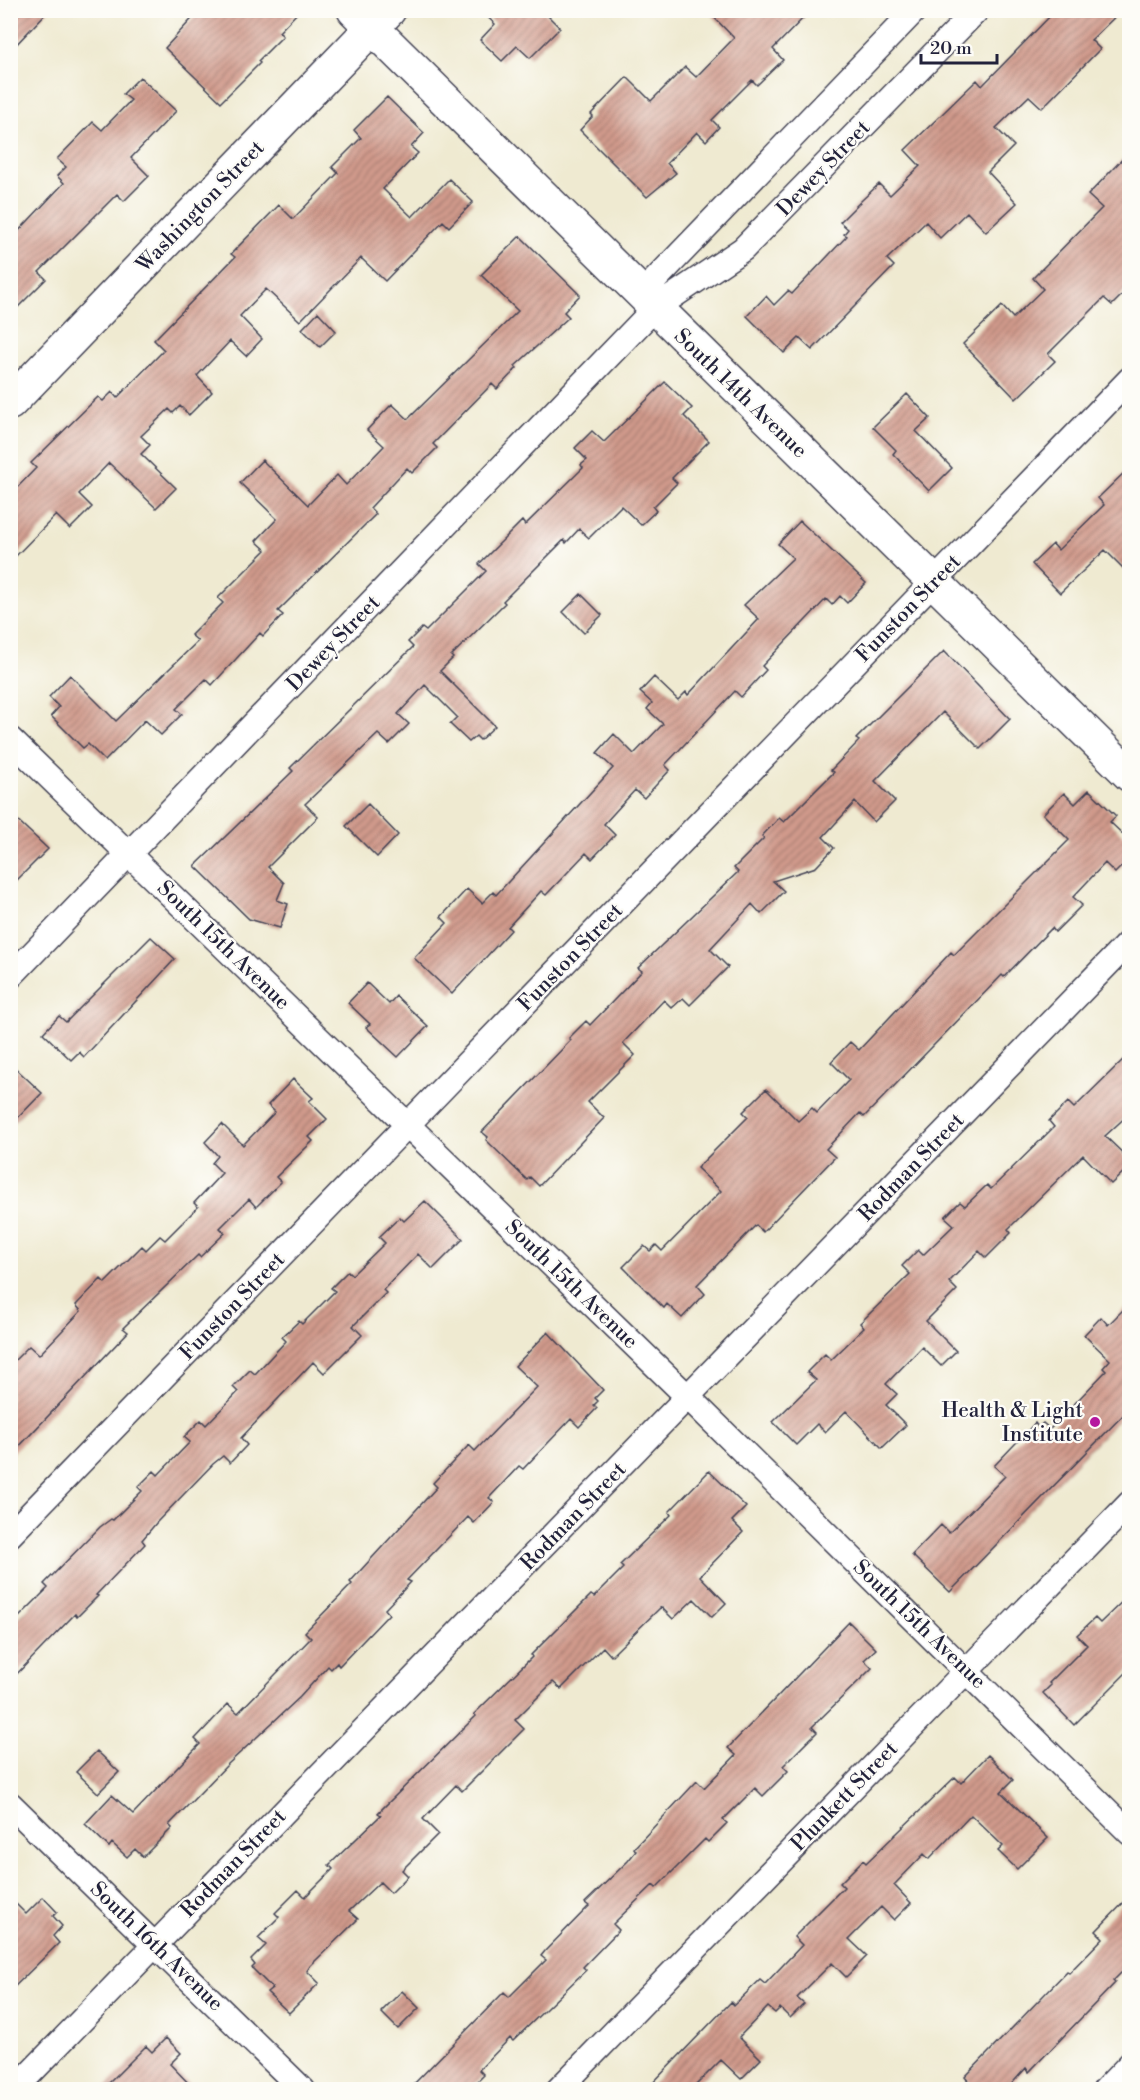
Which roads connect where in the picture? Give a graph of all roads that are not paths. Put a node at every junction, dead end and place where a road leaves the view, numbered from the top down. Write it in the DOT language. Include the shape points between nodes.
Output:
graph roads {
  1 [pos="915,10"];
  2 [pos="978,10"];
  3 [pos="372,16"];
  4 [pos="654,309"];
  5 [pos="1130,379"];
  6 [pos="10,402"];
  7 [pos="933,582"];
  8 [pos="10,739"];
  9 [pos="1130,775"];
  10 [pos="129,854"];
  11 [pos="1130,941"];
  12 [pos="10,977"];
  13 [pos="408,1124"];
  14 [pos="689,1398"];
  15 [pos="1130,1503"];
  16 [pos="10,1535"];
  17 [pos="967,1670"];
  18 [pos="10,1804"];
  19 [pos="1130,1833"];
  20 [pos="155,1943"];
  21 [pos="1130,2064"];
  22 [pos="14,2090"];
  23 [pos="303,2090"];
  24 [pos="558,2090"];
  25 [pos="1105,2090"];
  1 -- 4 [label="street, Dewey Street" via="653,282"];
  2 -- 4 [label="street, Dewey Street" via="743,249"];
  3 -- 4 [label="street, South 14th Avenue"];
  3 -- 6 [label="street, Washington Street"];
  4 -- 7 [label="street, South 14th Avenue"];
  4 -- 10 [label="street, Dewey Street"];
  5 -- 7 [label="street, Funston Street"];
  7 -- 9 [label="street, South 14th Avenue"];
  7 -- 13 [label="street, Funston Street"];
  8 -- 10 [label="street, South 15th Avenue"];
  10 -- 12 [label="street, Dewey Street"];
  10 -- 13 [label="street, South 15th Avenue"];
  11 -- 14 [label="street, Rodman Street"];
  13 -- 14 [label="street, South 15th Avenue"];
  13 -- 16 [label="street, Funston Street"];
  14 -- 17 [label="street, South 15th Avenue"];
  14 -- 20 [label="street, Rodman Street"];
  15 -- 17 [label="street, Plunkett Street"];
  17 -- 19 [label="street, South 15th Avenue"];
  17 -- 24 [label="street, Plunkett Street"];
  18 -- 20 [label="street, South 16th Avenue"];
  20 -- 22 [label="street, Rodman Street"];
  20 -- 23 [label="street, South 16th Avenue"];
  21 -- 25 [label="street"];
}
